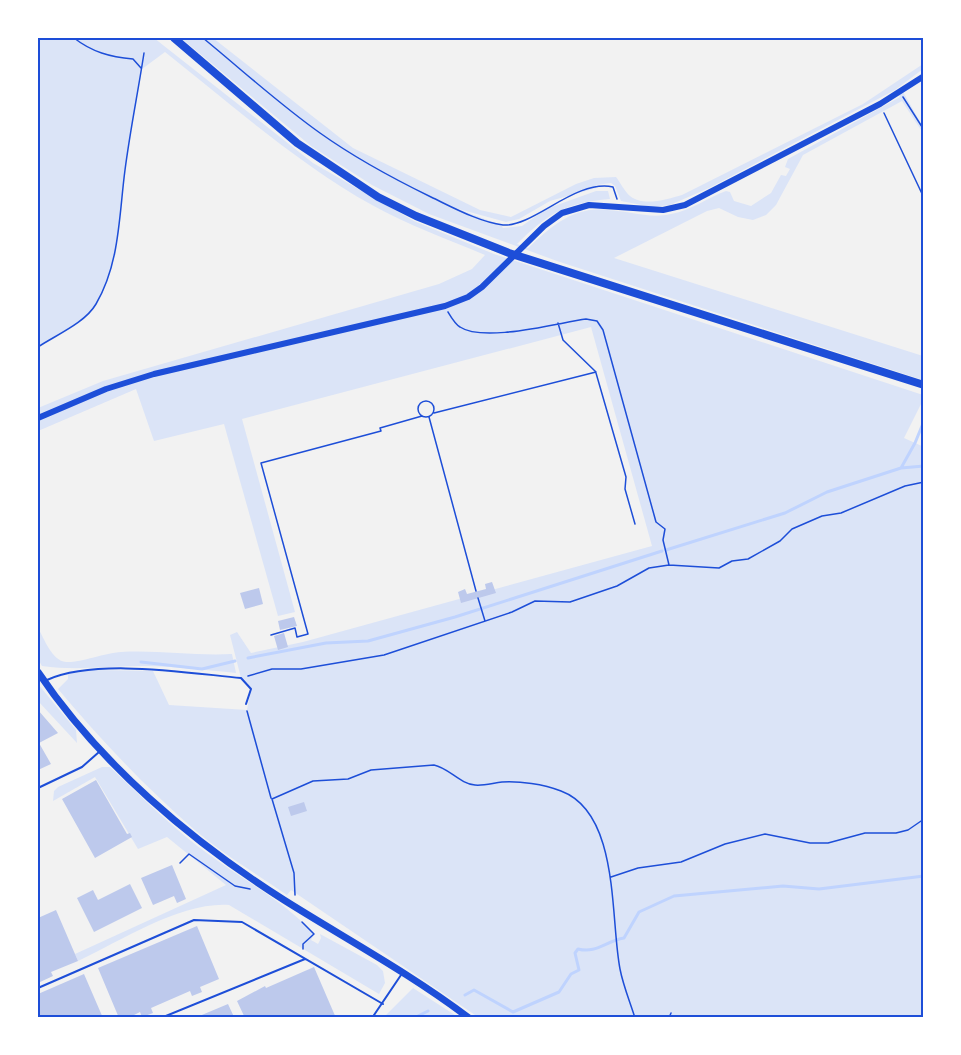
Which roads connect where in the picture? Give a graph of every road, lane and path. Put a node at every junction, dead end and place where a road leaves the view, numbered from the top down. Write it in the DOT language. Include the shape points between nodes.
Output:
graph roads {
  1 [pos="74,38"];
  2 [pos="174,38"];
  3 [pos="204,38"];
  4 [pos="144,53"];
  5 [pos="142,69"];
  6 [pos="924,76"];
  7 [pos="900,92"];
  8 [pos="880,104"];
  9 [pos="924,130"];
  10 [pos="924,198"];
  11 [pos="619,206"];
  12 [pos="445,306"];
  13 [pos="558,323"];
  14 [pos="38,347"];
  15 [pos="596,372"];
  16 [pos="924,385"];
  17 [pos="434,413"];
  18 [pos="422,416"];
  19 [pos="429,417"];
  20 [pos="38,418"];
  21 [pos="924,482"];
  22 [pos="635,524"];
  23 [pos="669,566"];
  24 [pos="476,591"];
  25 [pos="478,598"];
  26 [pos="485,622"];
  27 [pos="271,635"];
  28 [pos="38,672"];
  29 [pos="241,678"];
  30 [pos="44,682"];
  31 [pos="246,704"];
  32 [pos="102,750"];
  33 [pos="38,788"];
  34 [pos="272,799"];
  35 [pos="924,819"];
  36 [pos="180,863"];
  37 [pos="610,878"];
  38 [pos="258,893"];
  39 [pos="290,903"];
  40 [pos="298,918"];
  41 [pos="299,955"];
  42 [pos="305,958"];
  43 [pos="402,972"];
  44 [pos="38,988"];
  45 [pos="383,1004"];
  46 [pos="671,1013"];
  47 [pos="161,1017"];
  48 [pos="372,1017"];
  49 [pos="469,1017"];
  50 [pos="635,1017"];
  51 [pos="669,1017"];
  1 -- 5 [label="path" via="110,57 133,59"];
  2 -- 16 [label="main road" via="297,142 378,196 416,216 509,253"];
  3 -- 11 [label="path" via="321,134 396,180 454,208 501,225 513,225 555,202 607,186 613,187"];
  4 -- 5 [label="path"];
  5 -- 14 [label="path" via="111,267 97,304 89,314"];
  6 -- 7 [label="street"];
  7 -- 8 [label="street"];
  7 -- 9 [label="path"];
  8 -- 10 [label="path"];
  8 -- 11 [label="street" via="685,205 663,210"];
  11 -- 12 [label="street" via="589,205 562,213 544,226 494,278 468,297"];
  12 -- 13 [label="path" via="460,327 479,333"];
  12 -- 20 [label="street" via="154,374"];
  13 -- 15 [label="path" via="562,340"];
  13 -- 23 [label="path" via="586,319 597,321 603,330 656,522 665,529 663,540"];
  15 -- 17 [label="path"];
  15 -- 22 [label="path"];
  17 -- 18 [label="path" via="433,404 424,401 418,408"];
  17 -- 19 [label="path"];
  18 -- 19 [label="path"];
  18 -- 27 [label="path" via="261,463 308,634 297,637 295,628"];
  19 -- 24 [label="path"];
  21 -- 23 [label="path" via="822,516 748,559 709,570"];
  23 -- 26 [label="path" via="649,568 617,586 570,602 535,601"];
  25 -- 26 [label="path"];
  26 -- 29 [label="path" via="384,655 301,669 272,669"];
  28 -- 30 [label="main road"];
  29 -- 30 [label="lane" via="94,670 57,675"];
  29 -- 31 [label="lane" via="251,689"];
  30 -- 32 [label="main road"];
  31 -- 34 [label="path"];
  32 -- 33 [label="lane" via="82,767"];
  32 -- 39 [label="main road" via="192,834"];
  34 -- 37 [label="path" via="313,781 348,779 371,770 434,765 476,786 511,782 560,790 587,808 601,837"];
  34 -- 39 [label="path" via="294,873 295,896"];
  35 -- 37 [label="path" via="896,833 865,833 828,843 765,834 725,844 681,862 638,868"];
  36 -- 38 [label="path" via="189,854 234,886"];
  37 -- 50 [label="path" via="620,970"];
  39 -- 43 [label="main road"];
  40 -- 41 [label="path" via="314,934 303,944"];
  41 -- 42 [label="lane"];
  41 -- 44 [label="lane" via="242,922 194,920"];
  42 -- 45 [label="lane"];
  42 -- 47 [label="lane"];
  43 -- 45 [label="lane"];
  43 -- 49 [label="main road"];
  45 -- 48 [label="lane"];
  46 -- 51 [label="path"];
}
